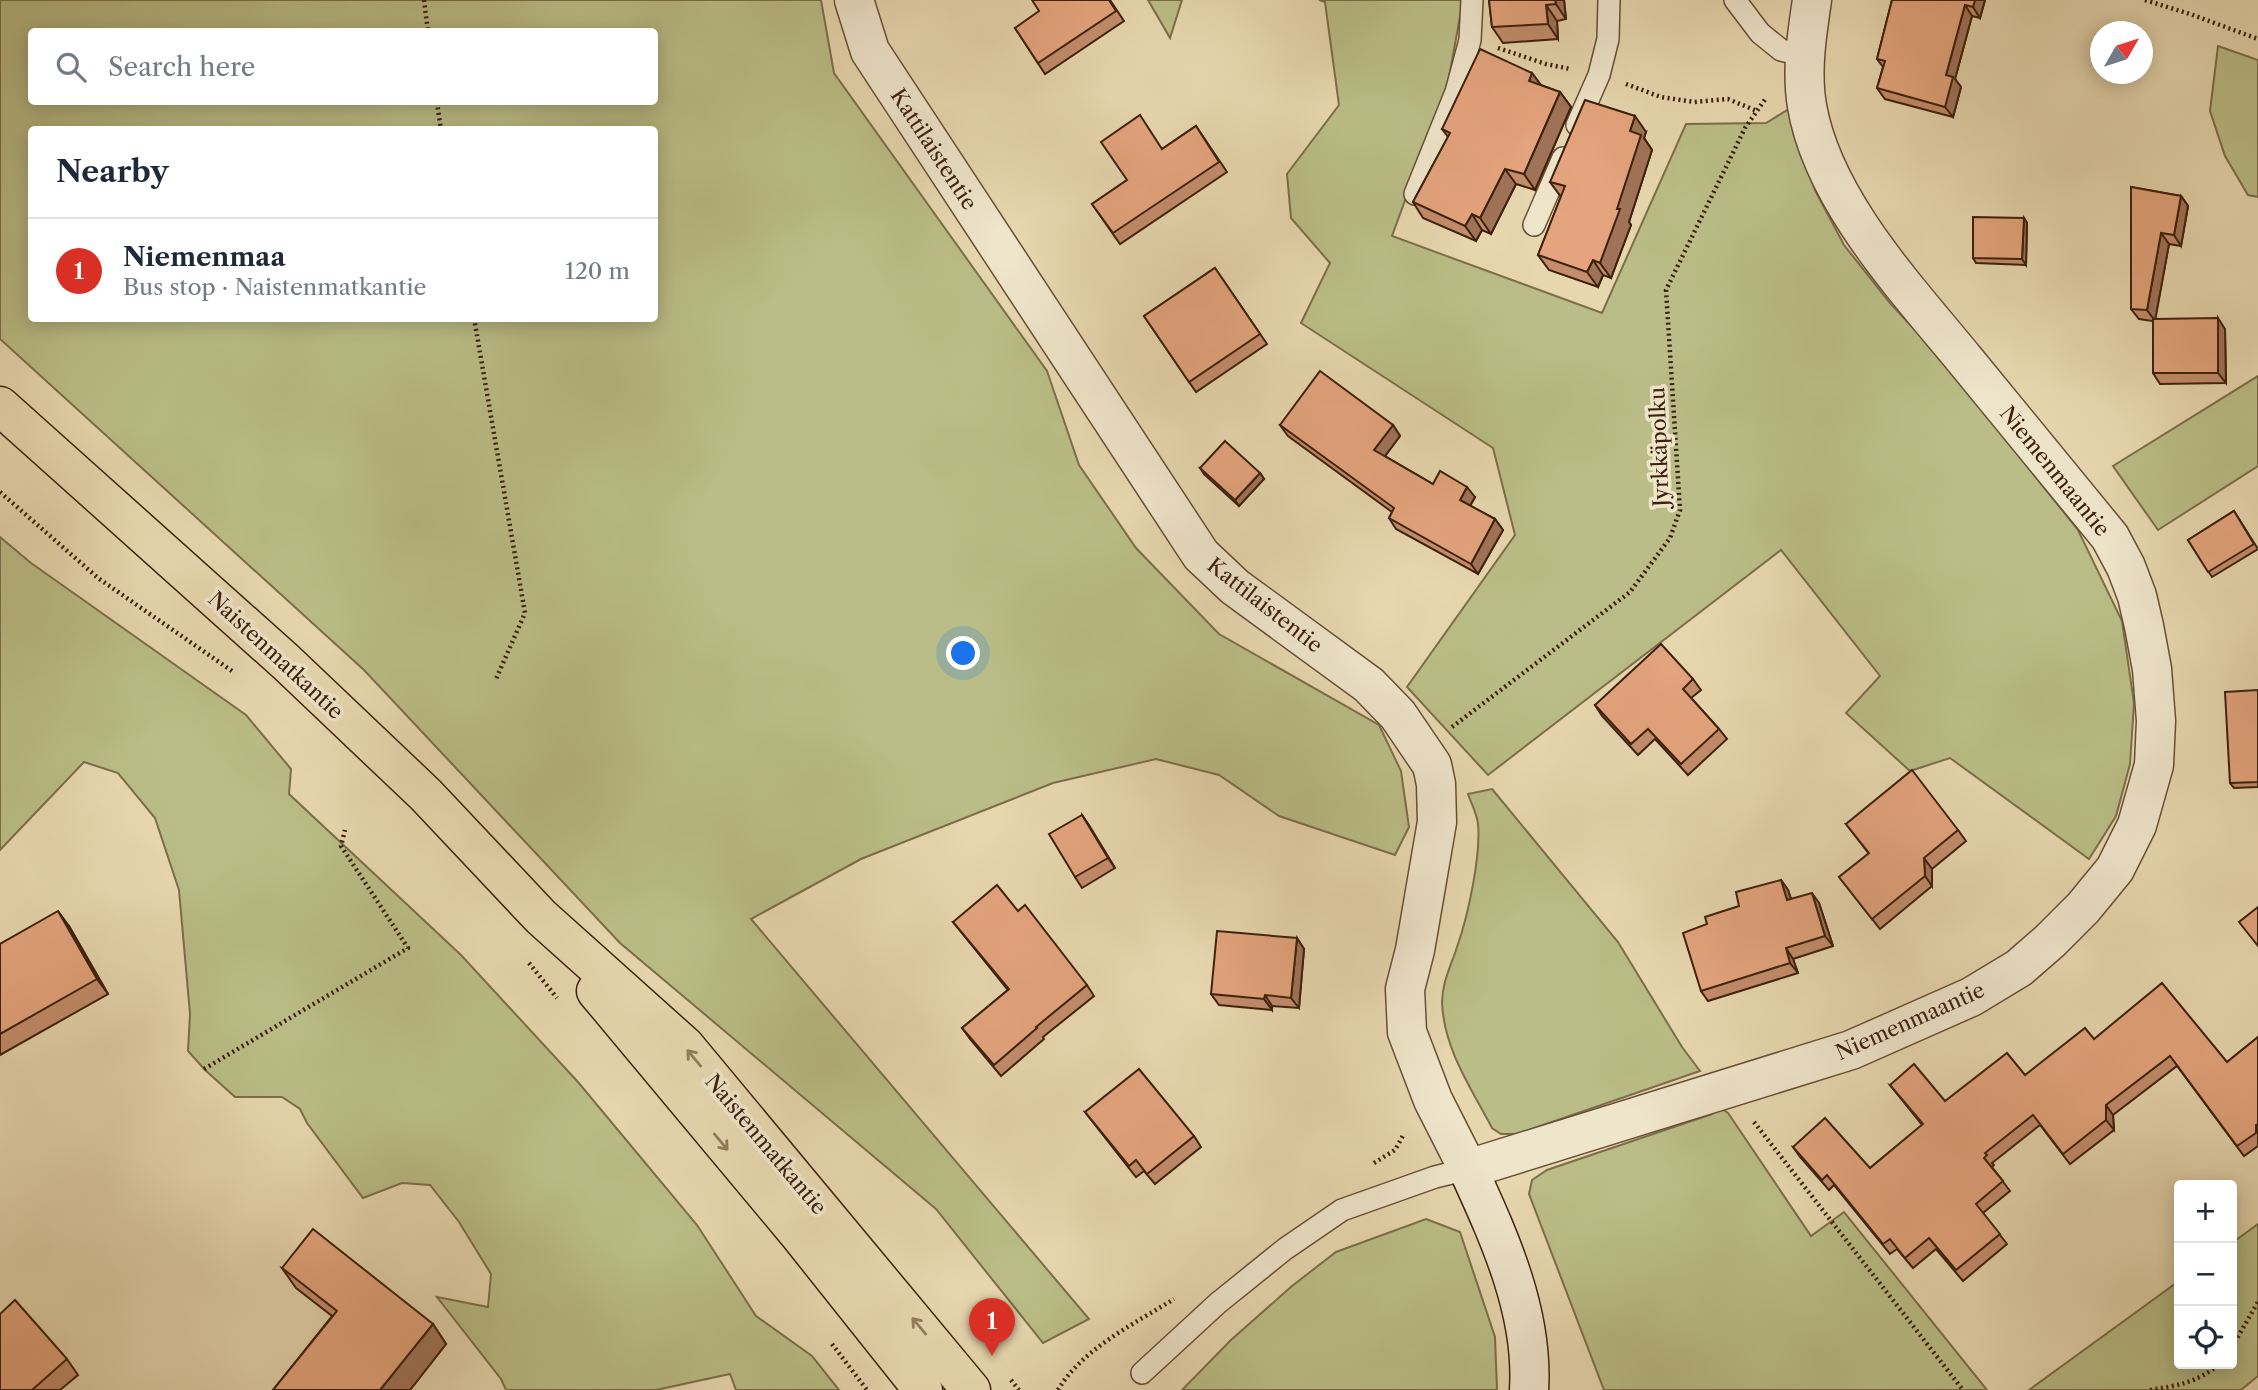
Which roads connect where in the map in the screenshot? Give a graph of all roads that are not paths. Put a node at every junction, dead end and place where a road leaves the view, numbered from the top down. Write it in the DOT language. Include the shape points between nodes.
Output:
graph roads {
  1 [pos="853,0"];
  2 [pos="1472,0"];
  3 [pos="1609,0"];
  4 [pos="1735,0"];
  5 [pos="1812,0"];
  6 [pos="1806,56"];
  7 [pos="1415,194"];
  8 [pos="1534,225"];
  9 [pos="0,406"];
  10 [pos="541,917"];
  11 [pos="1468,1169"];
  12 [pos="1142,1373"];
  13 [pos="923,1390"];
  14 [pos="971,1390"];
  15 [pos="1529,1390"];
  1 -- 11 [label="street, Kattilaistentie" via="870,51 1200,555 1235,587 1369,685 1398,715 1432,765 1437,822 1405,989 1407,1032 1433,1100"];
  2 -- 7 [label="lane" via="1470,40 1456,92"];
  3 -- 8 [label="lane" via="1608,39 1599,75"];
  4 -- 6 [label="lane" via="1760,33 1781,50"];
  5 -- 6 [label="street, Niemenmaantie"];
  6 -- 11 [label="street, Niemenmaantie" via="1807,107 1817,141 1853,217 1887,265 2110,537 2126,568 2137,596 2152,669 2155,721 2154,765 2137,824 2115,869 2083,908 2019,968 1971,997 1852,1050"];
  9 -- 10 [label="main road, Naistenmatkantie" via="286,662 426,795"];
  10 -- 13 [label="main road, Naistenmatkantie, one-way" via="606,1004"];
  14 -- 10 [label="main road, Naistenmatkantie, one-way" via="685,1046"];
  11 -- 12 [label="lane" via="1342,1210 1218,1303"];
  11 -- 15 [label="street" via="1518,1292"];
}
